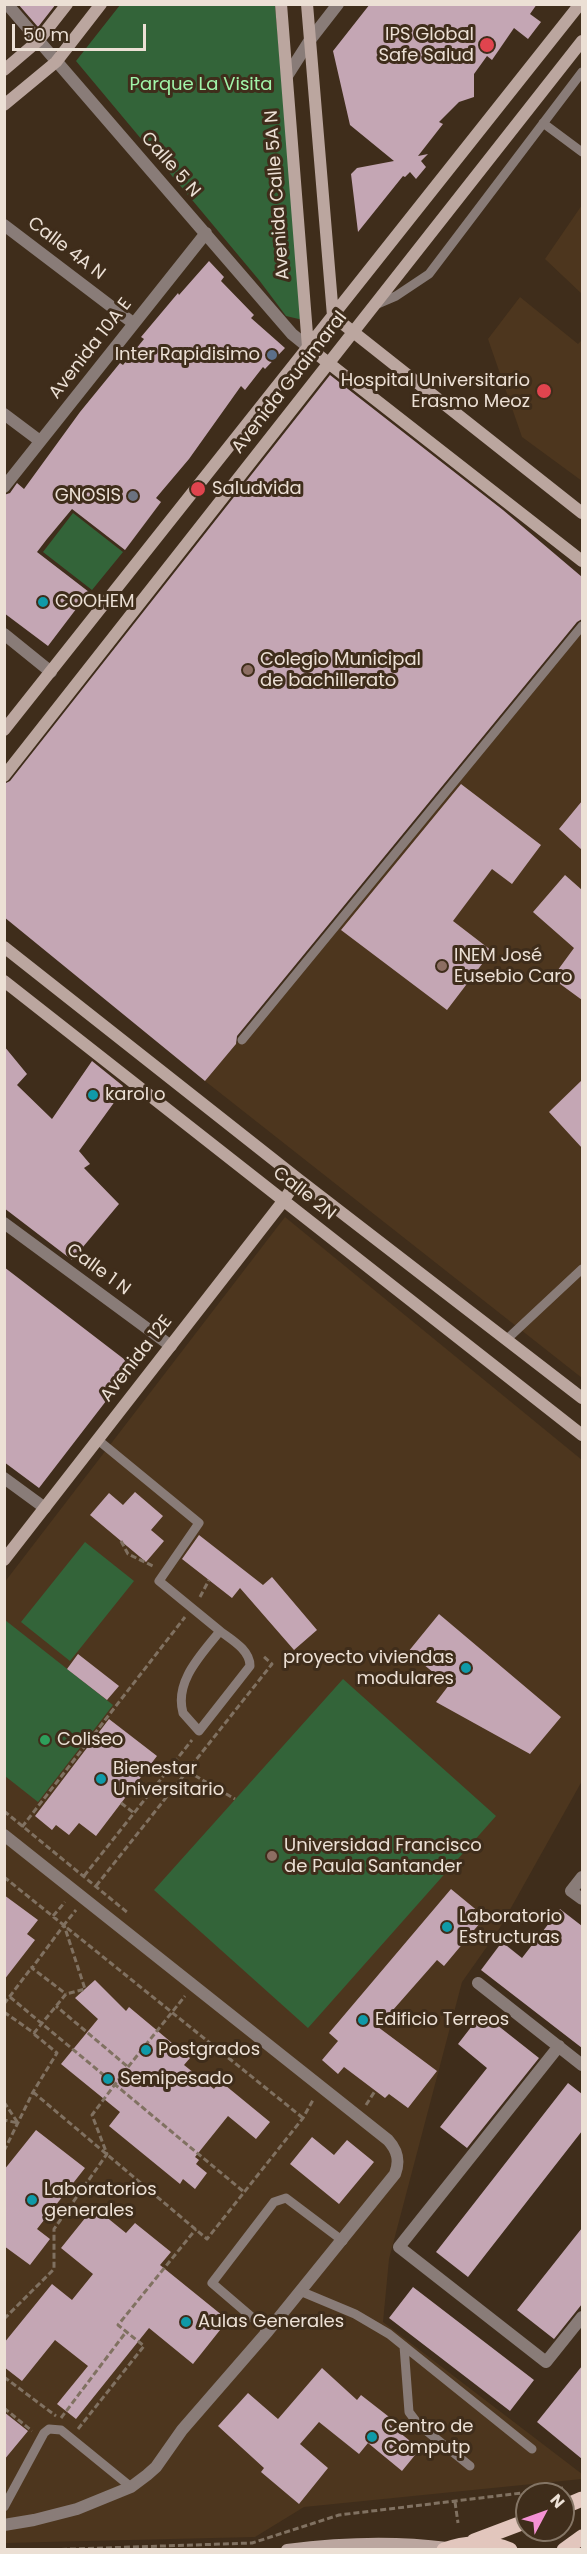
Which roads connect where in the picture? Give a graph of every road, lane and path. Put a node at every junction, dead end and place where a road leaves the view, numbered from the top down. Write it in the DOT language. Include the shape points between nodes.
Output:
graph roads {
  1 [pos="6,4"];
  2 [pos="67,4"];
  3 [pos="101,4"];
  4 [pos="281,4"];
  5 [pos="307,4"];
  6 [pos="338,4"];
  7 [pos="580,4"];
  8 [pos="310,40"];
  9 [pos="38,41"];
  10 [pos="582,41"];
  11 [pos="56,62"];
  12 [pos="4,70"];
  13 [pos="582,72"];
  14 [pos="287,76"];
  15 [pos="4,105"];
  16 [pos="543,123"];
  17 [pos="580,147"];
  18 [pos="4,225"];
  19 [pos="206,233"];
  20 [pos="373,306"];
  21 [pos="333,316"];
  22 [pos="134,323"];
  23 [pos="353,331"];
  24 [pos="308,347"];
  25 [pos="328,363"];
  26 [pos="4,414"];
  27 [pos="40,441"];
  28 [pos="4,487"];
  29 [pos="582,513"];
  30 [pos="582,561"];
  31 [pos="582,626"];
  32 [pos="4,634"];
  33 [pos="51,672"];
  34 [pos="4,730"];
  35 [pos="4,776"];
  36 [pos="4,947"];
  37 [pos="4,981"];
  38 [pos="242,1040"];
  39 [pos="298,1179"];
  40 [pos="284,1200"];
  41 [pos="4,1223"];
  42 [pos="582,1269"];
  43 [pos="506,1340"];
  44 [pos="171,1346"];
  45 [pos="582,1398"];
  46 [pos="582,1435"];
  47 [pos="98,1440"];
  48 [pos="4,1478"];
  49 [pos="45,1508"];
  50 [pos="121,1541"];
  51 [pos="4,1560"];
  52 [pos="165,1572"];
  53 [pos="209,1580"];
  54 [pos="192,1608"];
  55 [pos="220,1631"];
  56 [pos="199,1731"];
  57 [pos="188,1771"];
  58 [pos="235,1799"];
  59 [pos="121,1803"];
  60 [pos="134,1813"];
  61 [pos="8,1838"];
  62 [pos="4,1877"];
  63 [pos="582,1877"];
  64 [pos="74,1890"];
  65 [pos="582,1899"];
  66 [pos="64,1925"];
  67 [pos="32,1968"];
  68 [pos="478,1983"];
  69 [pos="66,1994"];
  70 [pos="10,1997"];
  71 [pos="4,2004"];
  72 [pos="56,2006"];
  73 [pos="4,2012"];
  74 [pos="172,2012"];
  75 [pos="42,2023"];
  76 [pos="34,2033"];
  77 [pos="559,2046"];
  78 [pos="582,2065"];
  79 [pos="128,2067"];
  80 [pos="115,2084"];
  81 [pos="375,2091"];
  82 [pos="33,2092"];
  83 [pos="4,2102"];
  84 [pos="365,2107"];
  85 [pos="4,2120"];
  86 [pos="18,2123"];
  87 [pos="4,2151"];
  88 [pos="107,2154"];
  89 [pos="244,2192"];
  90 [pos="196,2229"];
  91 [pos="343,2241"];
  92 [pos="141,2288"];
  93 [pos="145,2292"];
  94 [pos="300,2292"];
  95 [pos="582,2317"];
  96 [pos="4,2319"];
  97 [pos="268,2331"];
  98 [pos="126,2332"];
  99 [pos="404,2346"];
  100 [pos="4,2377"];
  101 [pos="4,2408"];
  102 [pos="60,2419"];
  103 [pos="38,2436"];
  104 [pos="532,2449"];
  105 [pos="470,2466"];
  106 [pos="131,2487"];
  107 [pos="515,2494"];
  108 [pos="455,2502"];
  109 [pos="4,2507"];
  110 [pos="458,2523"];
  111 [pos="4,2525"];
  112 [pos="515,2526"];
  113 [pos="582,2537"];
  114 [pos="467,2544"];
  115 [pos="506,2548"];
  116 [pos="446,2549"];
  117 [pos="42,2550"];
  118 [pos="287,2550"];
  119 [pos="564,2550"];
  1 -- 9 [label="street, Calle 5 N"];
  2 -- 9 [label="street"];
  3 -- 11 [label="street"];
  4 -- 14 [label="street, Avenida Calle 5A N"];
  5 -- 8 [label="street"];
  6 -- 8 [label="street"];
  7 -- 21 [label="street, Avenida Guaimaral"];
  8 -- 14 [label="street"];
  8 -- 21 [label="street"];
  9 -- 11 [label="street, Calle 5 N"];
  9 -- 12 [label="street"];
  10 -- 20 [label="street, Avenida Guaimaral"];
  11 -- 15 [label="street"];
  11 -- 19 [label="street, Calle 5 N"];
  13 -- 16 [label="lane"];
  14 -- 24 [label="street, Avenida Calle 5A N"];
  16 -- 17 [label="lane"];
  16 -- 20 [label="lane" via="429,274"];
  18 -- 22 [label="street, Calle 4A N"];
  19 -- 22 [label="street, Avenida 10A E"];
  19 -- 24 [label="street, Calle 5 N" via="292,334"];
  20 -- 23 [label="street, Avenida Guaimaral"];
  21 -- 23 [label="street"];
  21 -- 24 [label="street, Avenida Guaimaral"];
  22 -- 27 [label="street, Avenida 10A E"];
  23 -- 25 [label="street, Avenida Guaimaral"];
  23 -- 29 [label="street"];
  24 -- 25 [label="street"];
  24 -- 33 [label="street, Avenida Guaimaral"];
  25 -- 30 [label="street"];
  25 -- 35 [label="street, Avenida Guaimaral"];
  26 -- 27 [label="street"];
  27 -- 28 [label="street, Avenida 10A E"];
  31 -- 38 [label="lane"];
  32 -- 33 [label="street"];
  33 -- 34 [label="street, Avenida Guaimaral"];
  36 -- 39 [label="street, Calle 2N"];
  37 -- 40 [label="street, Calle 2N"];
  39 -- 40 [label="street, Avenida 12E"];
  39 -- 43 [label="street, Calle 2N"];
  40 -- 44 [label="street, Avenida 12E"];
  40 -- 46 [label="street, Calle 2N"];
  41 -- 44 [label="street, Calle 1 N"];
  42 -- 43 [label="lane"];
  43 -- 45 [label="street, Calle 2N"];
  44 -- 47 [label="street, Avenida 12E"];
  47 -- 49 [label="street, Avenida 12E"];
  47 -- 52 [label="lane" via="199,1523"];
  48 -- 49 [label="street"];
  49 -- 51 [label="street, Avenida 12E"];
  50 -- 52 [label="path" via="128,1554"];
  52 -- 54 [label="lane" via="159,1581"];
  53 -- 54 [label="path"];
  54 -- 55 [label="lane"];
  54 -- 61 [label="path"];
  55 -- 56 [label="lane" via="191,1669 182,1690 183,1713"];
  55 -- 56 [label="lane" via="245,1652 250,1666"];
  56 -- 60 [label="path"];
  57 -- 58 [label="path"];
  59 -- 60 [label="path"];
  60 -- 64 [label="path"];
  61 -- 64 [label="street"];
  62 -- 66 [label="path"];
  63 -- 65 [label="street" via="571,1891"];
  64 -- 91 [label="street" via="394,2146 399,2160 395,2175"];
  66 -- 67 [label="path"];
  66 -- 69 [label="path" via="85,1989"];
  66 -- 74 [label="path"];
  67 -- 69 [label="path"];
  67 -- 70 [label="path"];
  68 -- 77 [label="street"];
  69 -- 72 [label="path"];
  70 -- 71 [label="path"];
  70 -- 75 [label="path"];
  72 -- 75 [label="path"];
  72 -- 79 [label="path"];
  73 -- 76 [label="path"];
  74 -- 79 [label="path"];
  74 -- 89 [label="path" via="303,2118"];
  75 -- 76 [label="path"];
  75 -- 80 [label="path"];
  76 -- 82 [label="path" via="57,2053"];
  77 -- 78 [label="street"];
  77 -- 95 [label="street" via="399,2247 546,2362"];
  79 -- 80 [label="path"];
  80 -- 88 [label="path" via="92,2115"];
  80 -- 89 [label="path"];
  81 -- 84 [label="path"];
  82 -- 86 [label="path"];
  82 -- 88 [label="path"];
  83 -- 86 [label="path"];
  85 -- 86 [label="path"];
  86 -- 87 [label="path"];
  88 -- 90 [label="path"];
  88 -- 96 [label="path" via="54,2229 54,2269"];
  89 -- 90 [label="path" via="207,2239"];
  90 -- 93 [label="path"];
  91 -- 94 [label="street"];
  91 -- 97 [label="lane" via="286,2198 274,2202 212,2283"];
  92 -- 93 [label="path"];
  93 -- 98 [label="path" via="118,2325"];
  94 -- 97 [label="street"];
  94 -- 99 [label="lane" via="355,2314"];
  97 -- 106 [label="street" via="182,2430 156,2467"];
  98 -- 102 [label="path"];
  98 -- 102 [label="path" via="144,2346 76,2431"];
  99 -- 104 [label="lane"];
  99 -- 105 [label="lane" via="409,2412 418,2424"];
  100 -- 102 [label="path"];
  101 -- 103 [label="path"];
  106 -- 109 [label="lane" via="61,2430 50,2429 40,2439"];
  106 -- 111 [label="street" via="77,2509"];
  107 -- 108 [label="path"];
  108 -- 110 [label="path"];
  108 -- 117 [label="path" via="339,2515 252,2543"];
  112 -- 114 [label="main road"];
  113 -- 119 [label="main road"];
  114 -- 115 [label="main road"];
  114 -- 116 [label="main road"];
  116 -- 118 [label="street" via="394,2543"];
}
